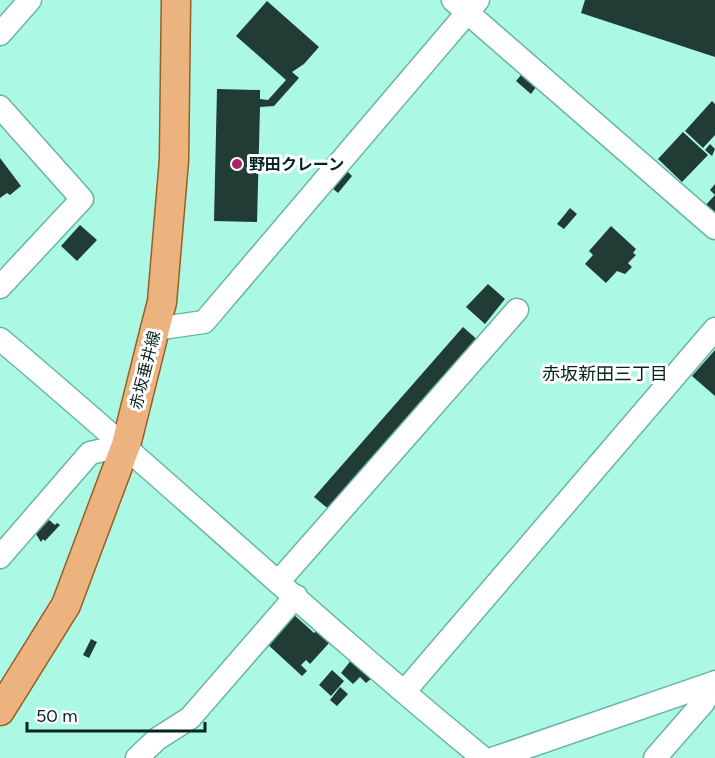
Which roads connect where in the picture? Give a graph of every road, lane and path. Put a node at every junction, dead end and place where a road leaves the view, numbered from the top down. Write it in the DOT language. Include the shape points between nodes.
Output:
graph roads {
  1 [pos="30,0"];
  2 [pos="176,0"];
  3 [pos="466,4"];
  4 [pos="0,34"];
  5 [pos="0,107"];
  6 [pos="715,228"];
  7 [pos="0,287"];
  8 [pos="517,310"];
  9 [pos="155,329"];
  10 [pos="715,329"];
  11 [pos="0,339"];
  12 [pos="126,445"];
  13 [pos="0,557"];
  14 [pos="279,580"];
  15 [pos="296,596"];
  16 [pos="714,683"];
  17 [pos="404,692"];
  18 [pos="0,711"];
  19 [pos="472,755"];
  20 [pos="137,758"];
  21 [pos="495,758"];
  22 [pos="655,758"];
  1 -- 4 [label="street"];
  2 -- 9 [label="main road, 赤坂垂井線" via="174,160 162,302"];
  3 -- 6 [label="street"];
  3 -- 9 [label="street" via="204,322"];
  5 -- 7 [label="street" via="82,199"];
  8 -- 14 [label="street"];
  9 -- 12 [label="main road, 赤坂垂井線"];
  10 -- 17 [label="street"];
  11 -- 12 [label="street"];
  12 -- 13 [label="street" via="90,453"];
  12 -- 14 [label="street"];
  12 -- 18 [label="main road, 赤坂垂井線" via="66,605"];
  14 -- 15 [label="street"];
  15 -- 17 [label="street"];
  15 -- 20 [label="street" via="190,718"];
  16 -- 21 [label="street"];
  16 -- 22 [label="street" via="703,704"];
  17 -- 19 [label="street"];
}
